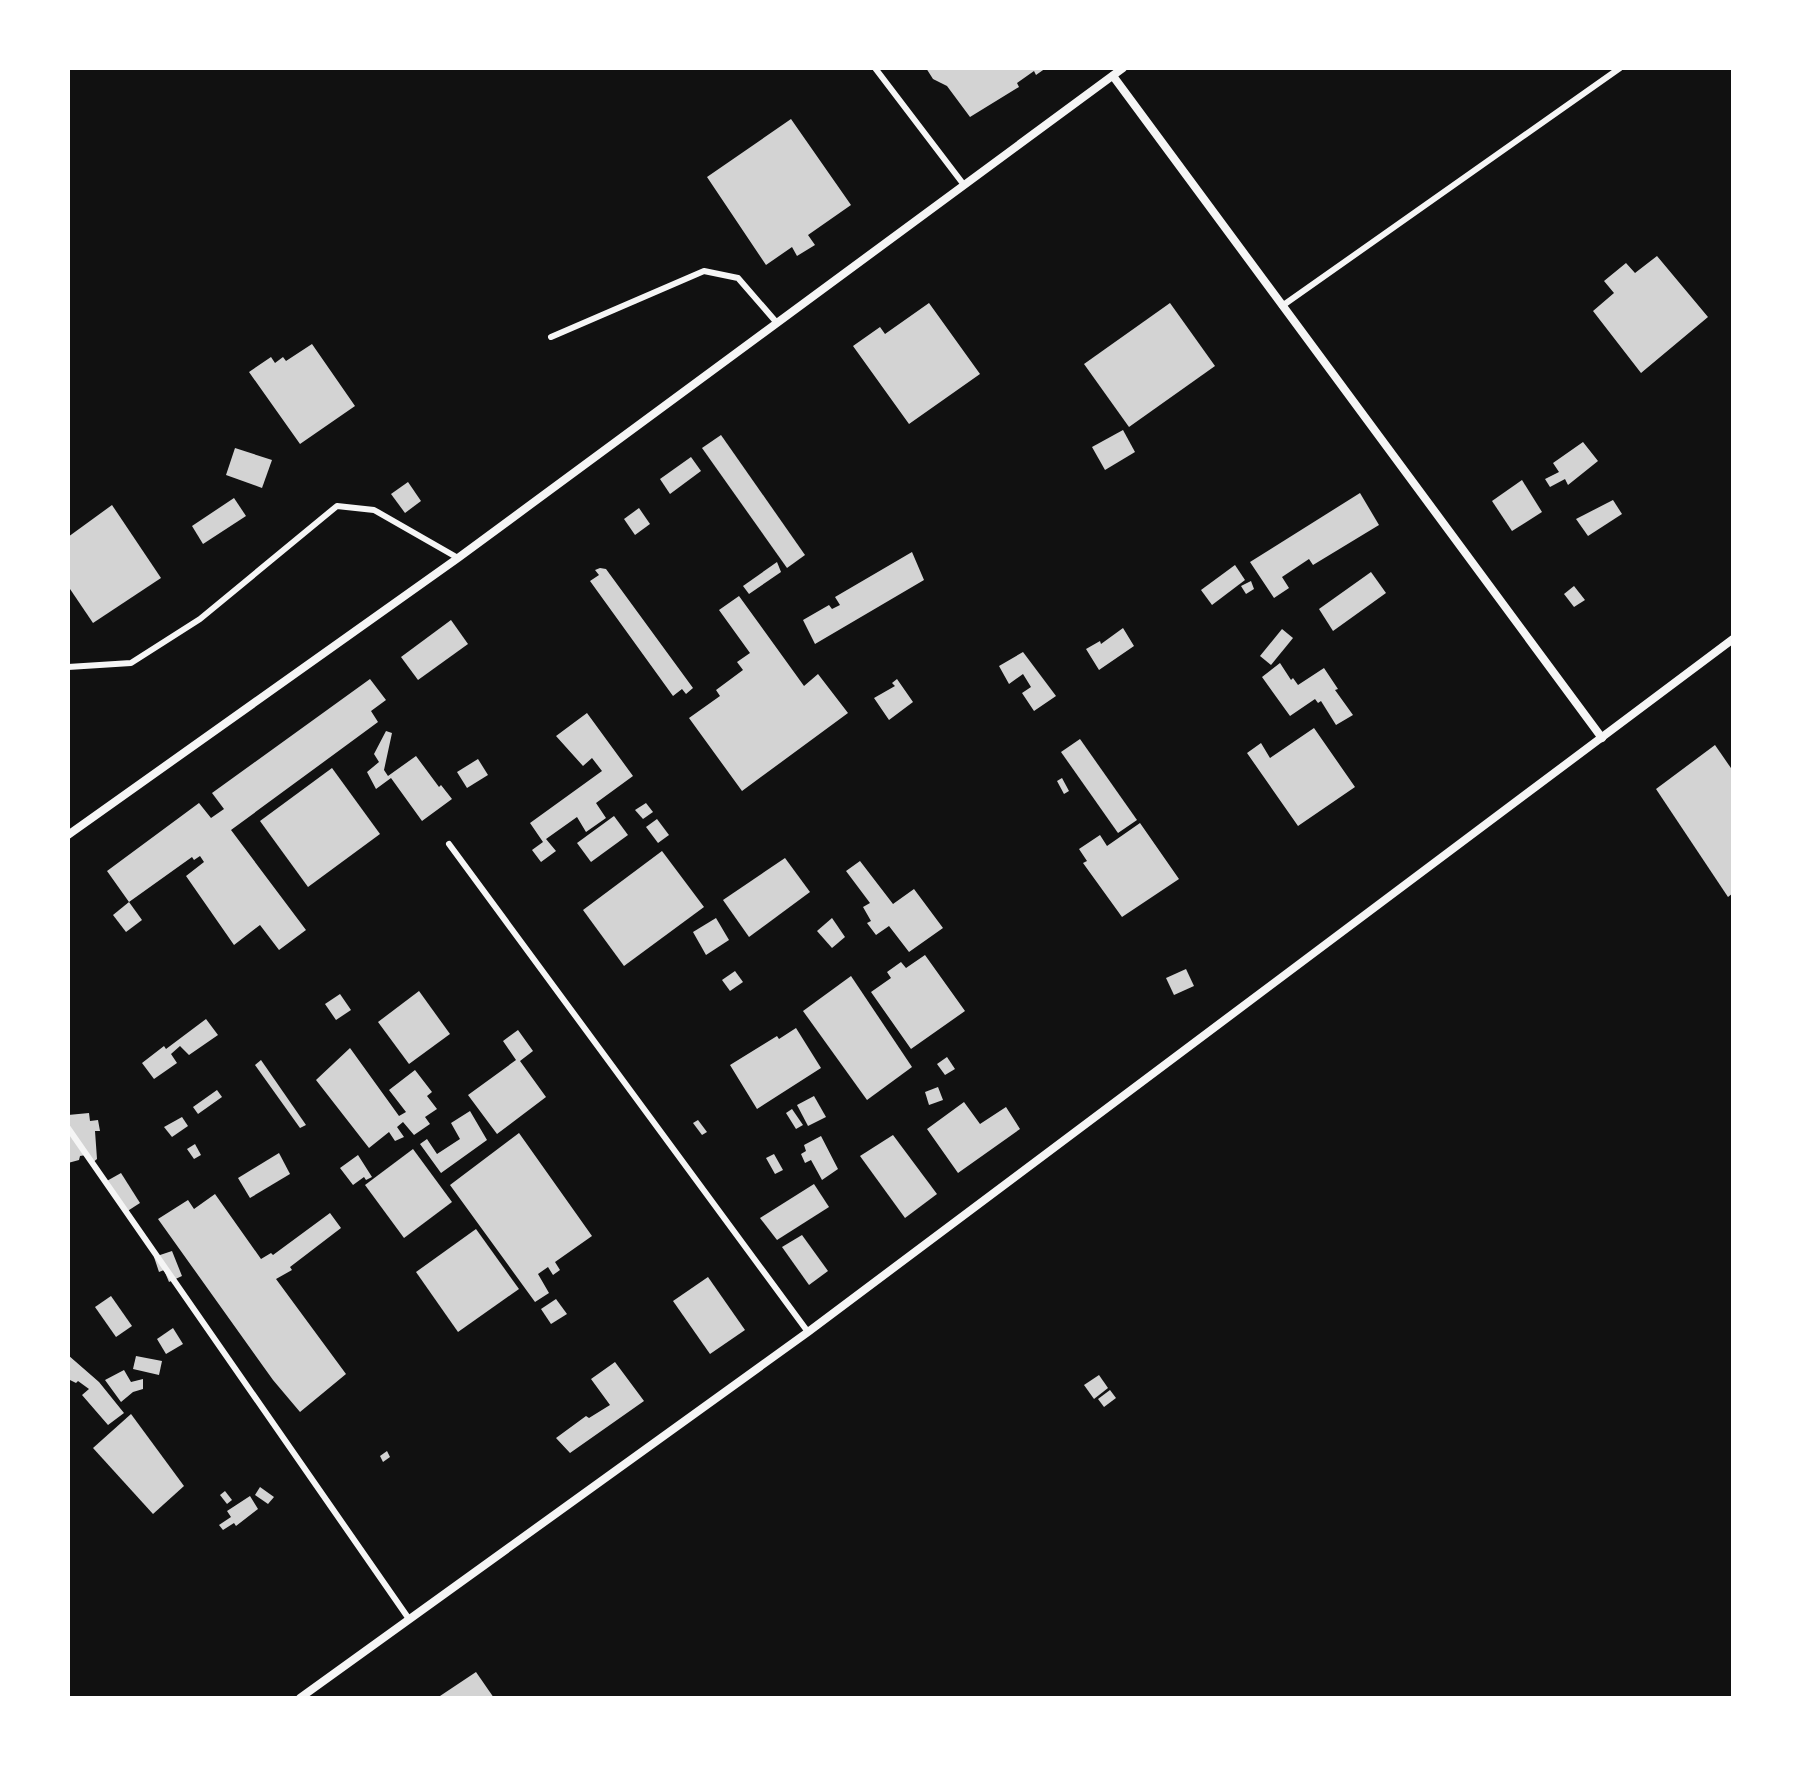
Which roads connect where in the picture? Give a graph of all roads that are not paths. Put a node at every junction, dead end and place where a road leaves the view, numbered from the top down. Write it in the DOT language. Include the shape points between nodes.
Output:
graph roads {
  1 [pos="875,68"];
  2 [pos="1123,68"];
  3 [pos="1620,68"];
  4 [pos="1113,72"];
  5 [pos="964,185"];
  6 [pos="1282,306"];
  7 [pos="777,323"];
  8 [pos="551,337"];
  9 [pos="458,558"];
  10 [pos="1733,639"];
  11 [pos="68,667"];
  12 [pos="1602,738"];
  13 [pos="68,835"];
  14 [pos="449,844"];
  15 [pos="68,1128"];
  16 [pos="808,1332"];
  17 [pos="409,1619"];
  18 [pos="300,1698"];
  1 -- 5 [label="lane"];
  2 -- 4 [label="street"];
  3 -- 6 [label="lane"];
  4 -- 5 [label="street"];
  4 -- 6 [label="street"];
  5 -- 7 [label="street"];
  6 -- 12 [label="street"];
  7 -- 8 [label="lane" via="738,278 704,271"];
  7 -- 9 [label="street"];
  9 -- 11 [label="lane" via="374,510 337,506 200,619 131,663"];
  9 -- 13 [label="street"];
  10 -- 12 [label="street"];
  12 -- 16 [label="street"];
  14 -- 16 [label="lane"];
  15 -- 17 [label="lane"];
  16 -- 17 [label="street"];
  17 -- 18 [label="street"];
}
